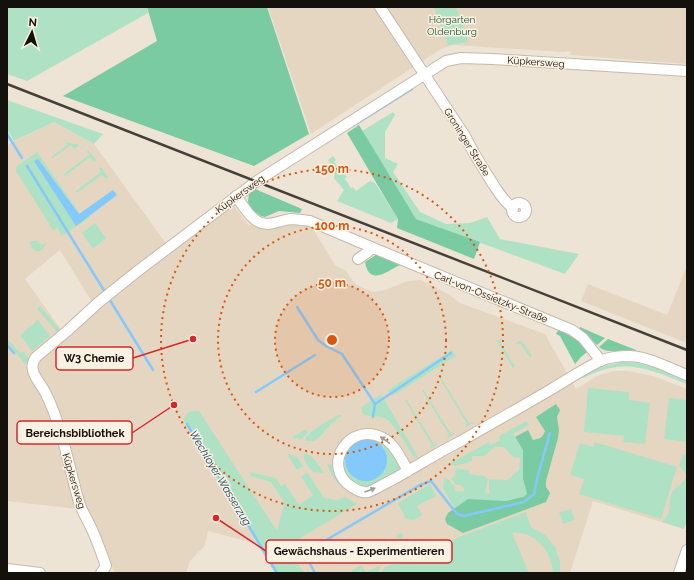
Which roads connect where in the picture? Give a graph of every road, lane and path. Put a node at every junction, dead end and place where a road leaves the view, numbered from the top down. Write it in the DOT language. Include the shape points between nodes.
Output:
graph roads {
  1 [pos="380,7"];
  2 [pos="687,71"];
  3 [pos="424,75"];
  4 [pos="236,196"];
  5 [pos="513,208"];
  6 [pos="371,247"];
  7 [pos="358,259"];
  8 [pos="601,361"];
  9 [pos="687,375"];
  10 [pos="408,471"];
  11 [pos="687,550"];
  12 [pos="7,568"];
  13 [pos="106,571"];
  14 [pos="40,573"];
  15 [pos="679,573"];
  1 -- 3 [label="street, Groninger Straße"];
  2 -- 3 [label="street, Küpkersweg" via="461,58 446,61"];
  3 -- 4 [label="street, Küpkersweg"];
  3 -- 5 [label="street, Groninger Straße" via="503,199"];
  4 -- 6 [label="street, Carl-von-Ossietzky-Straße" via="252,217 261,223 269,225 299,219 310,221"];
  4 -- 13 [label="street, Küpkersweg" via="104,298 33,361 32,372 46,393 55,415 80,504 94,534"];
  6 -- 7 [label="street"];
  6 -- 8 [label="street, Carl-von-Ossietzky-Straße" via="572,330 583,338"];
  8 -- 9 [label="street" via="620,356 636,357"];
  8 -- 10 [label="street"];
  10 -- 10 [label="street, one-way" via="392,445 384,438 372,434 361,434 351,438 343,445 340,454 339,469 343,478 361,492 369,491"];
  11 -- 15 [label="street"];
  12 -- 14 [label="street"];
}
